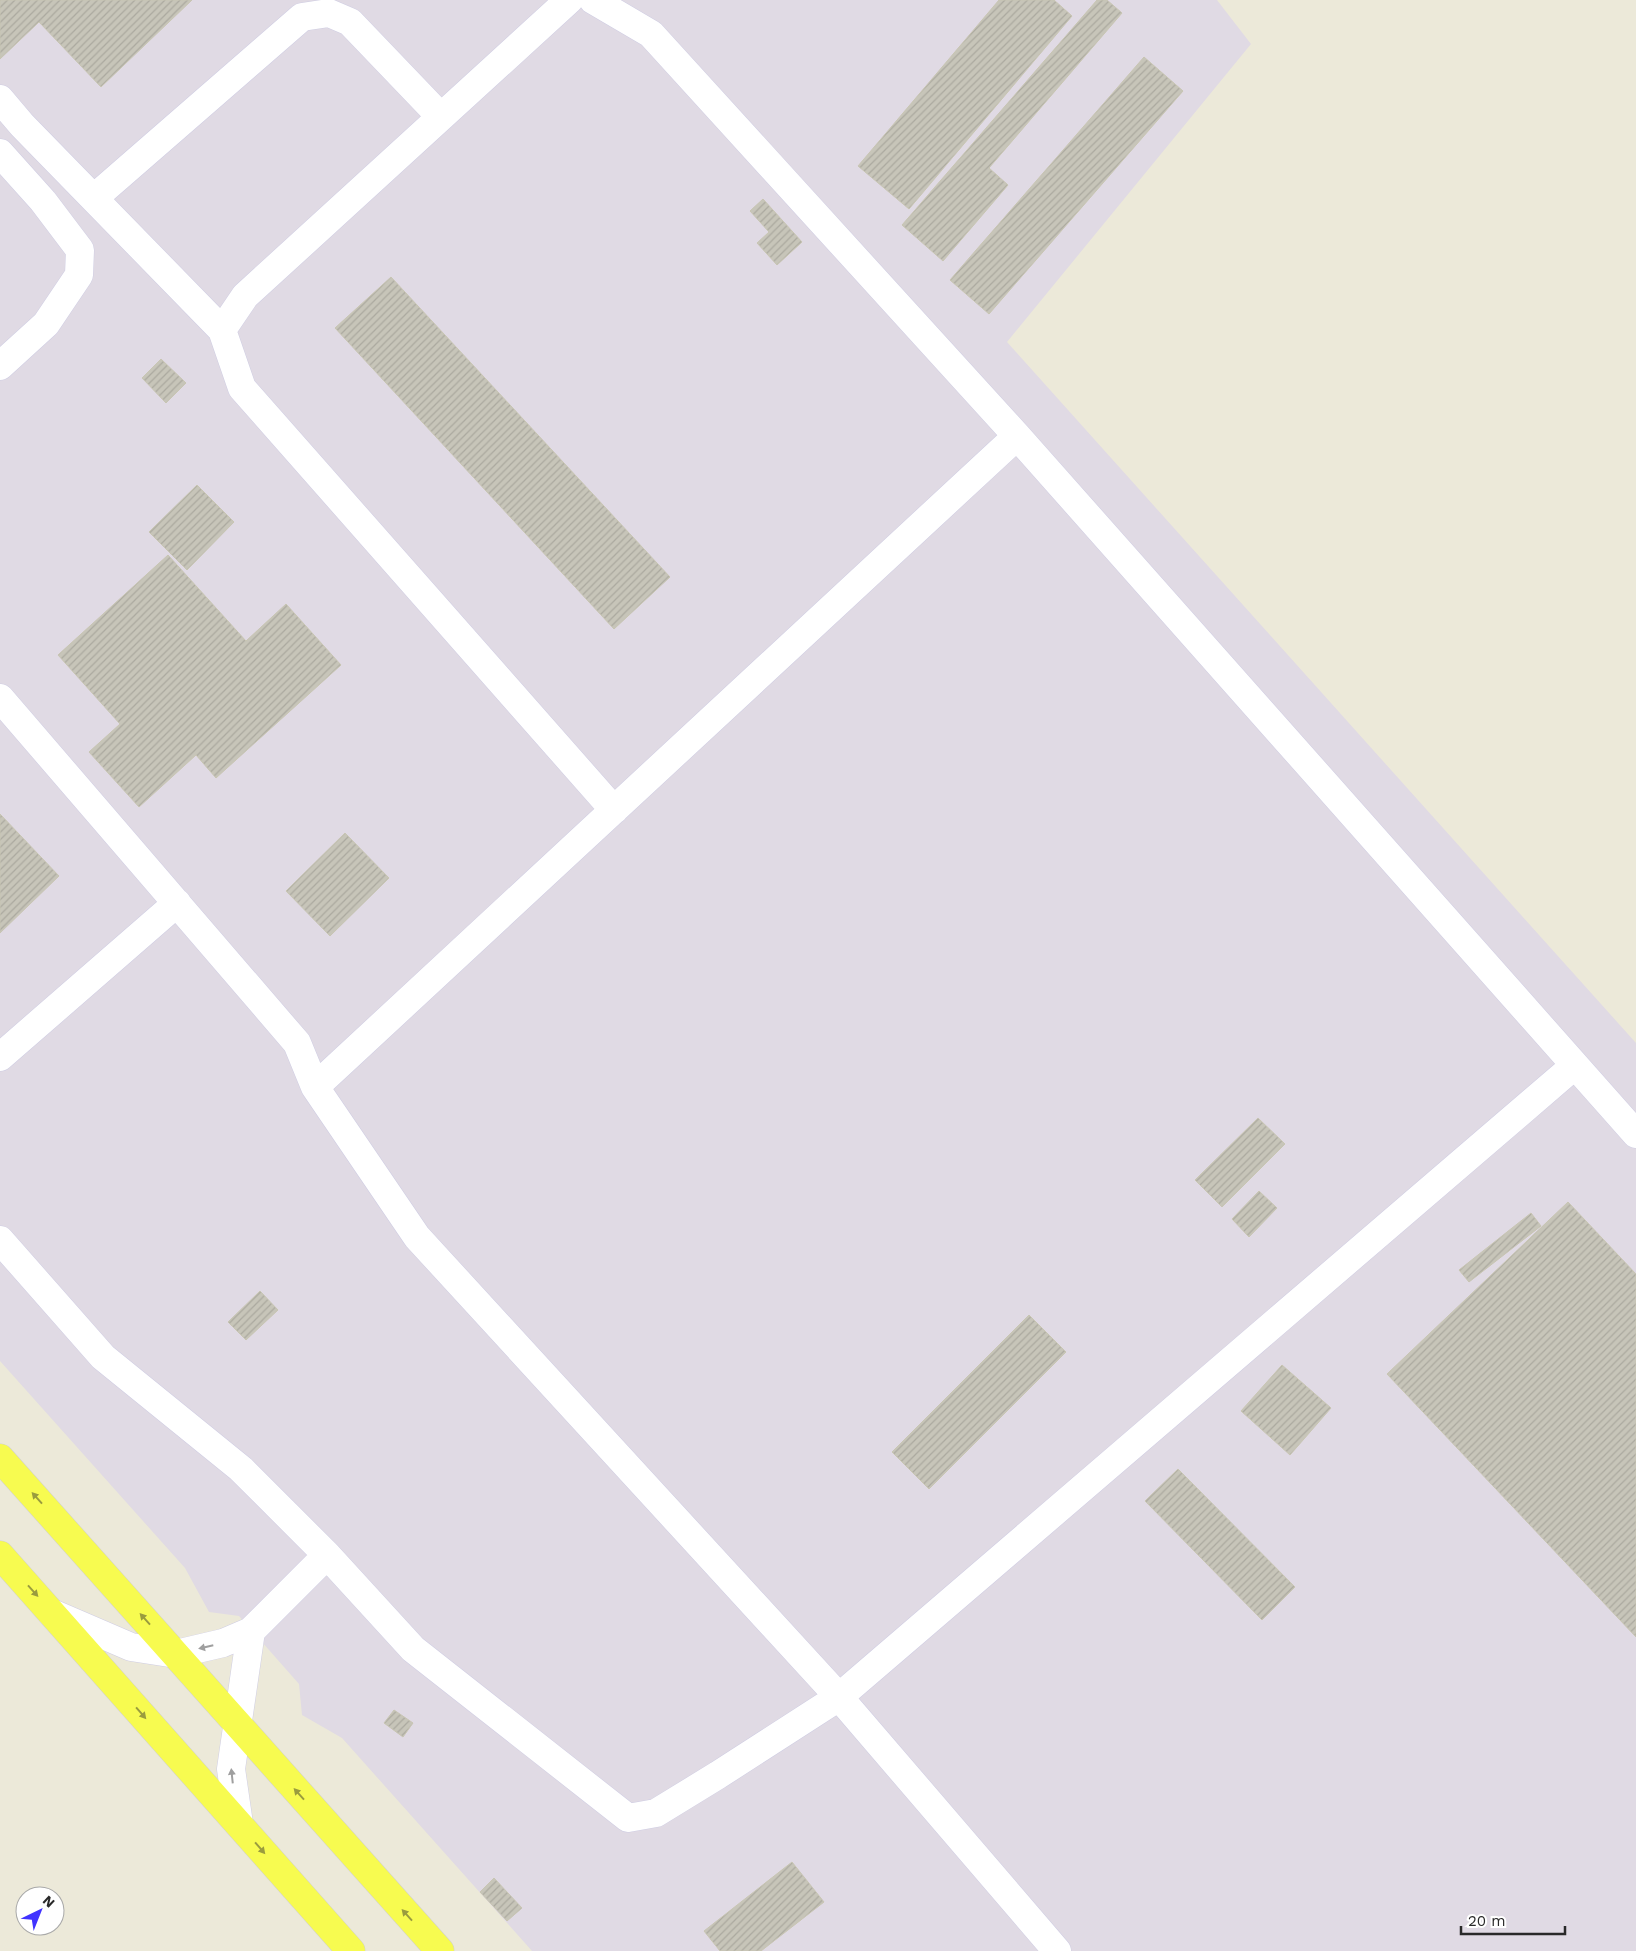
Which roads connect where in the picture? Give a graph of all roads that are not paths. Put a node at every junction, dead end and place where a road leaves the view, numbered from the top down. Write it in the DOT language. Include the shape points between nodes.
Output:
graph roads {
  1 [pos="570,0"];
  2 [pos="593,0"];
  3 [pos="0,99"];
  4 [pos="441,117"];
  5 [pos="0,153"];
  6 [pos="94,198"];
  7 [pos="222,330"];
  8 [pos="0,366"];
  9 [pos="1016,436"];
  10 [pos="0,698"];
  11 [pos="614,810"];
  12 [pos="177,903"];
  13 [pos="0,1058"];
  14 [pos="1574,1066"];
  15 [pos="315,1087"];
  16 [pos="1636,1134"];
  17 [pos="0,1240"];
  18 [pos="0,1458"];
  19 [pos="0,1555"];
  20 [pos="327,1555"];
  21 [pos="52,1613"];
  22 [pos="252,1631"];
  23 [pos="176,1654"];
  24 [pos="839,1697"];
  25 [pos="237,1726"];
  26 [pos="239,1824"];
  27 [pos="351,1951"];
  28 [pos="440,1951"];
  29 [pos="1057,1951"];
  1 -- 4 [label="lane"];
  2 -- 9 [label="lane" via="651,34"];
  3 -- 6 [label="lane"];
  4 -- 6 [label="lane" via="350,22 329,13 302,17"];
  4 -- 7 [label="lane" via="245,296"];
  5 -- 8 [label="lane" via="43,201 80,250 79,276 46,324"];
  6 -- 7 [label="lane"];
  7 -- 11 [label="lane" via="242,388"];
  9 -- 11 [label="lane"];
  9 -- 14 [label="lane"];
  10 -- 12 [label="lane"];
  11 -- 15 [label="lane"];
  12 -- 13 [label="lane"];
  12 -- 15 [label="lane" via="298,1043"];
  14 -- 16 [label="lane"];
  14 -- 24 [label="lane"];
  15 -- 24 [label="lane" via="417,1237"];
  17 -- 20 [label="lane" via="103,1357 242,1469"];
  23 -- 18 [label="main road, one-way"];
  19 -- 21 [label="main road, one-way"];
  20 -- 22 [label="lane"];
  20 -- 24 [label="lane" via="413,1649 628,1818 656,1813"];
  21 -- 23 [label="lane" via="131,1647"];
  21 -- 26 [label="main road, one-way"];
  22 -- 23 [label="lane, one-way" via="222,1643"];
  22 -- 25 [label="lane"];
  23 -- 25 [label="main road"];
  24 -- 29 [label="lane"];
  26 -- 25 [label="lane, one-way" via="231,1769"];
  28 -- 25 [label="main road, one-way"];
  26 -- 27 [label="main road, one-way"];
}
